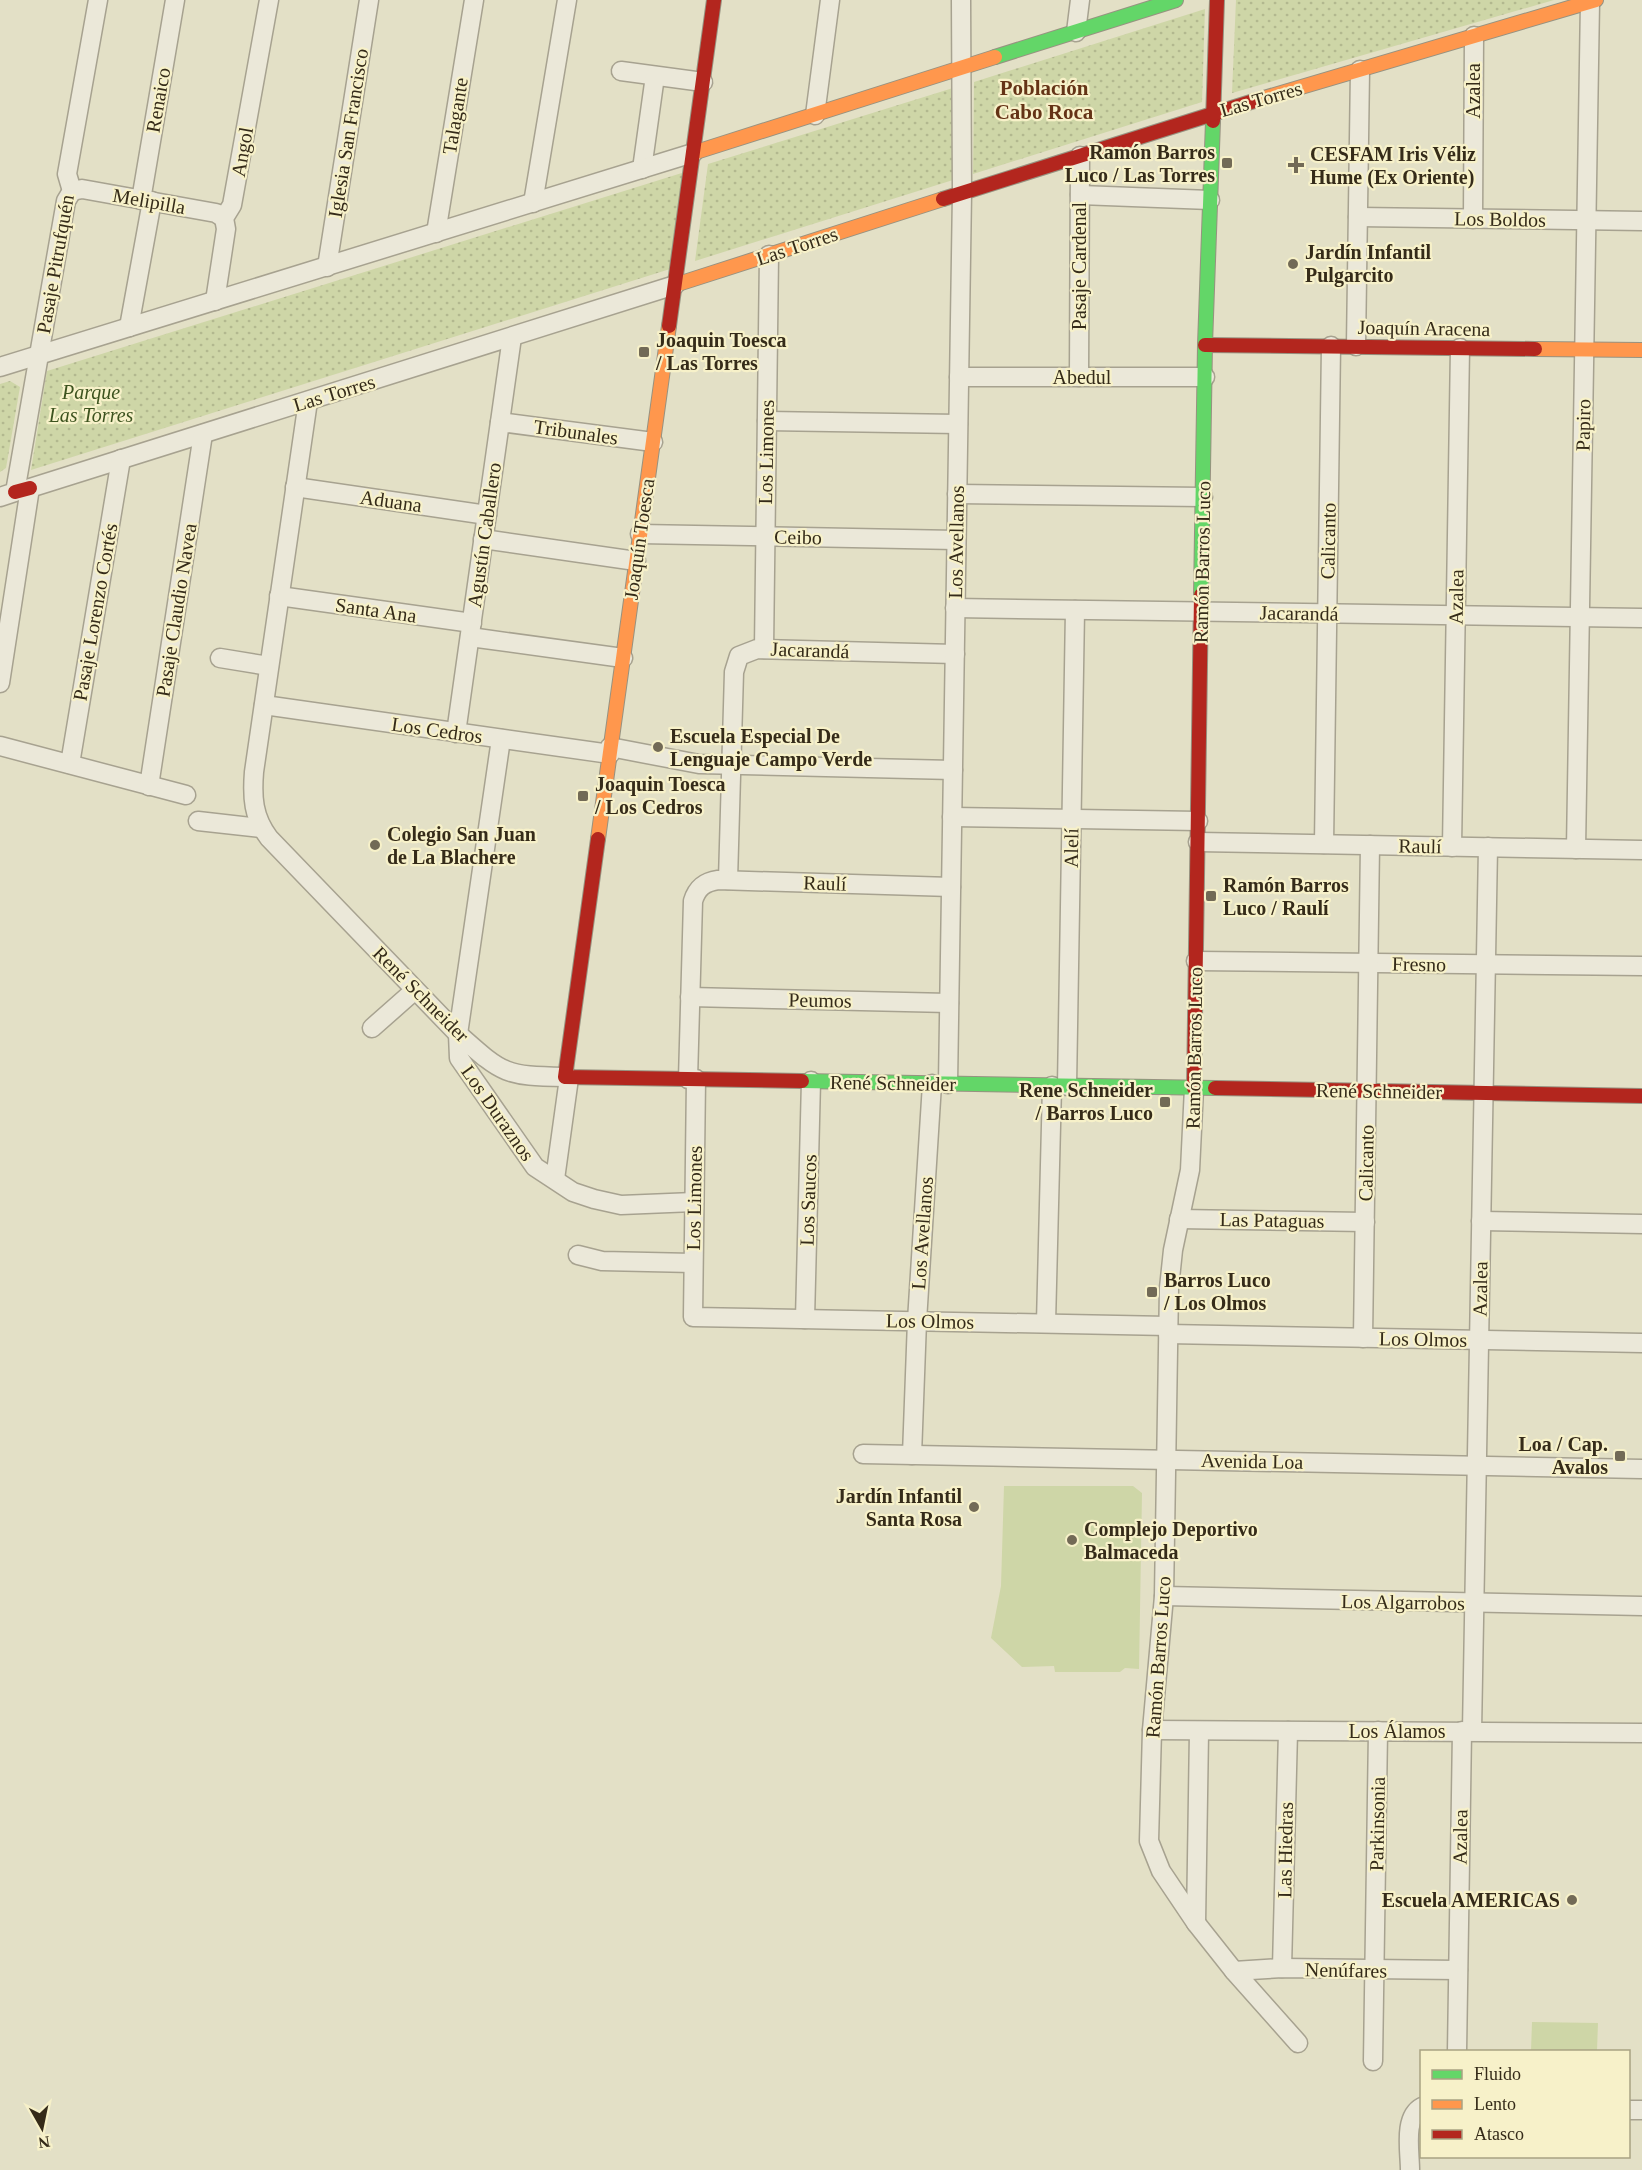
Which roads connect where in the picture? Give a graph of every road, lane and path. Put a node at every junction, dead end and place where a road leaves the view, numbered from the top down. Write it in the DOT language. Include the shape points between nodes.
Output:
graph roads {
  1 [pos="98,0"];
  2 [pos="175,0"];
  3 [pos="270,0"];
  4 [pos="369,0"];
  5 [pos="474,0"];
  6 [pos="567,0"];
  7 [pos="714,0"];
  8 [pos="830,0"];
  9 [pos="961,0"];
  10 [pos="1080,0"];
  11 [pos="1176,0"];
  12 [pos="1217,0"];
  13 [pos="1593,1"];
  14 [pos="1076,32"];
  15 [pos="1474,36"];
  16 [pos="961,68"];
  17 [pos="1360,69"];
  18 [pos="621,71"];
  19 [pos="655,76"];
  20 [pos="703,82"];
  21 [pos="1213,113"];
  22 [pos="815,115"];
  23 [pos="693,153"];
  24 [pos="1080,156"];
  25 [pos="642,170"];
  26 [pos="72,191"];
  27 [pos="962,193"];
  28 [pos="1080,195"];
  29 [pos="1210,200"];
  30 [pos="146,201"];
  31 [pos="533,203"];
  32 [pos="1358,217"];
  33 [pos="224,218"];
  34 [pos="1473,219"];
  35 [pos="1586,220"];
  36 [pos="1642,221"];
  37 [pos="436,233"];
  38 [pos="769,255"];
  39 [pos="327,267"];
  40 [pos="675,285"];
  41 [pos="215,301"];
  42 [pos="129,327"];
  43 [pos="512,337"];
  44 [pos="1205,345"];
  45 [pos="1331,346"];
  46 [pos="1356,346"];
  47 [pos="1460,348"];
  48 [pos="1584,349"];
  49 [pos="1642,350"];
  50 [pos="38,356"];
  51 [pos="0,367"];
  52 [pos="959,377"];
  53 [pos="1079,377"];
  54 [pos="1204,377"];
  55 [pos="308,401"];
  56 [pos="767,421"];
  57 [pos="500,422"];
  58 [pos="958,424"];
  59 [pos="203,434"];
  60 [pos="653,442"];
  61 [pos="122,459"];
  62 [pos="295,487"];
  63 [pos="15,492"];
  64 [pos="957,494"];
  65 [pos="1203,497"];
  66 [pos="487,515"];
  67 [pos="640,534"];
  68 [pos="765,536"];
  69 [pos="483,539"];
  70 [pos="956,540"];
  71 [pos="636,561"];
  72 [pos="279,596"];
  73 [pos="955,608"];
  74 [pos="1075,610"];
  75 [pos="1201,612"];
  76 [pos="1327,614"];
  77 [pos="1455,615"];
  78 [pos="1580,617"];
  79 [pos="1642,618"];
  80 [pos="471,630"];
  81 [pos="764,649"];
  82 [pos="954,654"];
  83 [pos="220,658"];
  84 [pos="623,658"];
  85 [pos="269,666"];
  86 [pos="0,683"];
  87 [pos="264,705"];
  88 [pos="456,733"];
  89 [pos="501,739"];
  90 [pos="0,746"];
  91 [pos="610,751"];
  92 [pos="70,765"];
  93 [pos="731,765"];
  94 [pos="953,770"];
  95 [pos="149,786"];
  96 [pos="186,795"];
  97 [pos="952,817"];
  98 [pos="1072,819"];
  99 [pos="198,821"];
  100 [pos="1198,821"];
  101 [pos="258,822"];
  102 [pos="1198,842"];
  103 [pos="1324,844"];
  104 [pos="1370,845"];
  105 [pos="1452,847"];
  106 [pos="1488,847"];
  107 [pos="1576,849"];
  108 [pos="1642,850"];
  109 [pos="728,880"];
  110 [pos="700,887"];
  111 [pos="951,887"];
  112 [pos="1196,961"];
  113 [pos="1369,963"];
  114 [pos="1486,964"];
  115 [pos="1642,966"];
  116 [pos="415,990"];
  117 [pos="690,997"];
  118 [pos="949,1003"];
  119 [pos="372,1028"];
  120 [pos="458,1034"];
  121 [pos="567,1077"];
  122 [pos="692,1079"];
  123 [pos="811,1081"];
  124 [pos="940,1084"];
  125 [pos="1059,1086"];
  126 [pos="1194,1088"];
  127 [pos="1367,1091"];
  128 [pos="1483,1094"];
  129 [pos="1642,1096"];
  130 [pos="555,1179"];
  131 [pos="694,1202"];
  132 [pos="1179,1219"];
  133 [pos="1481,1221"];
  134 [pos="1365,1222"];
  135 [pos="1642,1224"];
  136 [pos="578,1255"];
  137 [pos="693,1263"];
  138 [pos="693,1317"];
  139 [pos="805,1319"];
  140 [pos="917,1321"];
  141 [pos="1046,1323"];
  142 [pos="1168,1330"];
  143 [pos="1363,1338"];
  144 [pos="1479,1340"];
  145 [pos="1642,1343"];
  146 [pos="863,1454"];
  147 [pos="912,1455"];
  148 [pos="1166,1460"];
  149 [pos="1477,1466"];
  150 [pos="1642,1469"];
  151 [pos="1164,1596"];
  152 [pos="1474,1603"];
  153 [pos="1642,1606"];
  154 [pos="1152,1730"];
  155 [pos="1288,1731"];
  156 [pos="1378,1731"];
  157 [pos="1467,1731"];
  158 [pos="1199,1732"];
  159 [pos="1642,1733"];
  160 [pos="1196,1923"];
  161 [pos="1282,1968"];
  162 [pos="1458,1970"];
  163 [pos="1234,1971"];
  164 [pos="1374,1971"];
  165 [pos="1298,2043"];
  166 [pos="1457,2050"];
  167 [pos="1373,2061"];
  168 [pos="1418,2109"];
  169 [pos="1410,2170"];
  1 -- 26 [label="street, Pasaje Pitrufquén" via="67,174"];
  2 -- 30 [label="street, Renaico"];
  3 -- 33 [label="street, Angol" via="232,205"];
  4 -- 39 [label="street, Iglesia San Francisco"];
  5 -- 37 [label="street, Talagante"];
  6 -- 31 [label="street"];
  7 -- 20 [label="street, Joaquín Toesca"];
  8 -- 22 [label="street"];
  9 -- 16 [label="street, Los Avellanos"];
  10 -- 14 [label="street"];
  11 -- 14 [label="street"];
  12 -- 21 [label="street, Ramón Barros Luco"];
  13 -- 15 [label="street, Las Torres"];
  13 -- 35 [label="street, Papiro"];
  14 -- 16 [label="street"];
  15 -- 17 [label="street, Las Torres"];
  15 -- 34 [label="street, Azalea"];
  16 -- 22 [label="street"];
  16 -- 27 [label="street, Los Avellanos"];
  17 -- 21 [label="street, Las Torres"];
  17 -- 32 [label="street"];
  18 -- 19 [label="street"];
  19 -- 20 [label="street"];
  19 -- 25 [label="street"];
  20 -- 23 [label="street, Joaquín Toesca"];
  21 -- 24 [label="street, Las Torres"];
  21 -- 29 [label="street, Ramón Barros Luco"];
  22 -- 23 [label="street"];
  23 -- 25 [label="street"];
  23 -- 40 [label="street, Joaquín Toesca"];
  24 -- 27 [label="street, Las Torres"];
  24 -- 28 [label="street, Pasaje Cardenal"];
  25 -- 31 [label="street"];
  26 -- 30 [label="street, Melipilla" via="82,189"];
  26 -- 50 [label="street, Pasaje Pitrufquén" via="66,201"];
  27 -- 38 [label="street, Las Torres"];
  27 -- 52 [label="street, Los Avellanos"];
  28 -- 29 [label="street"];
  28 -- 53 [label="street, Pasaje Cardenal"];
  29 -- 44 [label="street, Ramón Barros Luco"];
  30 -- 33 [label="street, Melipilla" via="216,213"];
  30 -- 42 [label="street, Renaico"];
  31 -- 37 [label="street"];
  32 -- 34 [label="street, Los Boldos"];
  32 -- 46 [label="street"];
  33 -- 41 [label="street, Angol" via="226,229"];
  34 -- 35 [label="street, Los Boldos"];
  35 -- 36 [label="street, Los Boldos"];
  35 -- 48 [label="street, Papiro"];
  37 -- 39 [label="street"];
  38 -- 40 [label="street, Las Torres"];
  38 -- 56 [label="street, Los Limones"];
  39 -- 41 [label="street"];
  40 -- 43 [label="street, Las Torres"];
  40 -- 60 [label="street, Joaquín Toesca"];
  41 -- 42 [label="street"];
  42 -- 50 [label="street"];
  43 -- 55 [label="street, Las Torres"];
  43 -- 57 [label="street, Agustín Caballero"];
  44 -- 45 [label="street, Joaquín Aracena"];
  44 -- 54 [label="street, Ramón Barros Luco"];
  45 -- 46 [label="street, Joaquín Aracena"];
  45 -- 76 [label="street, Calicanto"];
  46 -- 47 [label="street, Joaquín Aracena"];
  47 -- 48 [label="street, Joaquín Aracena"];
  47 -- 77 [label="street, Azalea"];
  48 -- 49 [label="street, Joaquín Aracena"];
  48 -- 78 [label="street, Papiro"];
  50 -- 51 [label="street"];
  50 -- 63 [label="street, Pasaje Pitrufquén"];
  52 -- 53 [label="street, Abedul"];
  52 -- 58 [label="street, Los Avellanos"];
  53 -- 54 [label="street, Abedul"];
  54 -- 65 [label="street, Ramón Barros Luco"];
  55 -- 59 [label="street, Las Torres"];
  55 -- 62 [label="street"];
  56 -- 58 [label="street"];
  56 -- 68 [label="street, Los Limones"];
  57 -- 60 [label="street, Tribunales"];
  57 -- 66 [label="street, Agustín Caballero"];
  58 -- 64 [label="street, Los Avellanos"];
  59 -- 61 [label="street, Las Torres"];
  59 -- 95 [label="street, Pasaje Claudio Navea"];
  60 -- 67 [label="street, Joaquín Toesca"];
  61 -- 63 [label="street, Las Torres"];
  61 -- 92 [label="street, Pasaje Lorenzo Cortés"];
  62 -- 66 [label="street, Aduana"];
  62 -- 72 [label="street"];
  63 -- 86 [label="street, Pasaje Pitrufquén"];
  64 -- 65 [label="street"];
  64 -- 70 [label="street, Los Avellanos"];
  65 -- 75 [label="street, Ramón Barros Luco"];
  66 -- 69 [label="street, Agustín Caballero"];
  67 -- 68 [label="street, Ceibo"];
  67 -- 71 [label="street, Joaquín Toesca"];
  68 -- 70 [label="street, Ceibo"];
  68 -- 81 [label="street, Los Limones"];
  69 -- 71 [label="street"];
  69 -- 80 [label="street, Agustín Caballero"];
  70 -- 73 [label="street, Los Avellanos"];
  71 -- 84 [label="street, Joaquín Toesca"];
  72 -- 80 [label="street, Santa Ana"];
  72 -- 85 [label="street"];
  73 -- 74 [label="street, Jacarandá"];
  73 -- 82 [label="street, Los Avellanos"];
  74 -- 75 [label="street, Jacarandá"];
  74 -- 98 [label="street, Alelí"];
  75 -- 76 [label="street, Jacarandá"];
  75 -- 100 [label="street, Ramón Barros Luco"];
  76 -- 77 [label="street, Jacarandá"];
  76 -- 103 [label="street, Calicanto"];
  77 -- 78 [label="street, Jacarandá"];
  77 -- 105 [label="street, Azalea"];
  78 -- 79 [label="street, Jacarandá"];
  78 -- 107 [label="street, Papiro"];
  80 -- 84 [label="street, Santa Ana"];
  80 -- 88 [label="street, Agustín Caballero"];
  81 -- 82 [label="street, Jacarandá"];
  81 -- 93 [label="street, Jacarandá" via="739,656 734,672"];
  82 -- 94 [label="street, Los Avellanos"];
  83 -- 85 [label="street"];
  84 -- 91 [label="street, Joaquín Toesca"];
  85 -- 87 [label="street"];
  87 -- 88 [label="street, Los Cedros"];
  87 -- 101 [label="street" via="252,789"];
  88 -- 89 [label="street, Los Cedros"];
  89 -- 91 [label="street, Los Cedros"];
  89 -- 120 [label="street"];
  90 -- 92 [label="street"];
  91 -- 93 [label="street, Los Cedros"];
  91 -- 121 [label="street, Joaquín Toesca"];
  92 -- 95 [label="street"];
  93 -- 94 [label="street, Los Cedros"];
  93 -- 109 [label="street"];
  94 -- 97 [label="street, Los Avellanos"];
  95 -- 96 [label="street"];
  97 -- 98 [label="street"];
  97 -- 111 [label="street, Los Avellanos"];
  98 -- 100 [label="street"];
  98 -- 125 [label="street, Alelí"];
  99 -- 101 [label="street"];
  100 -- 102 [label="street, Ramón Barros Luco"];
  101 -- 116 [label="street, René Schneider"];
  102 -- 103 [label="street, Raulí"];
  102 -- 112 [label="street, Ramón Barros Luco"];
  103 -- 104 [label="street, Raulí"];
  104 -- 105 [label="street, Raulí"];
  104 -- 113 [label="street, Calicanto"];
  105 -- 106 [label="street, Raulí"];
  106 -- 107 [label="street, Raulí"];
  106 -- 114 [label="street, Azalea"];
  107 -- 108 [label="street, Raulí"];
  109 -- 110 [label="street, Raulí" via="711,881"];
  109 -- 111 [label="street, Raulí"];
  110 -- 117 [label="street, Los Limones" via="693,901"];
  111 -- 118 [label="street, Los Avellanos"];
  112 -- 113 [label="street, Fresno"];
  112 -- 126 [label="street, Ramón Barros Luco"];
  113 -- 114 [label="street, Fresno"];
  113 -- 127 [label="street, Calicanto"];
  114 -- 115 [label="street, Fresno"];
  114 -- 128 [label="street, Azalea"];
  116 -- 119 [label="street"];
  116 -- 120 [label="street, René Schneider"];
  117 -- 118 [label="street, Peumos"];
  117 -- 122 [label="street, Los Limones"];
  118 -- 124 [label="street, Los Avellanos"];
  120 -- 121 [label="street, René Schneider" via="507,1072"];
  120 -- 130 [label="street, Los Duraznos" via="459,1058 536,1167"];
  121 -- 122 [label="street, René Schneider"];
  121 -- 130 [label="street, Joaquín Toesca"];
  122 -- 123 [label="street, René Schneider"];
  122 -- 131 [label="street, Los Limones"];
  123 -- 124 [label="street, René Schneider"];
  123 -- 139 [label="street, Los Saucos"];
  124 -- 125 [label="street, René Schneider"];
  124 -- 140 [label="street, Los Avellanos"];
  125 -- 126 [label="street, René Schneider"];
  125 -- 141 [label="street, Alelí"];
  126 -- 127 [label="street, René Schneider"];
  126 -- 132 [label="street, Ramón Barros Luco" via="1190,1170"];
  127 -- 128 [label="street, René Schneider"];
  127 -- 134 [label="street, Calicanto"];
  128 -- 129 [label="street, René Schneider"];
  128 -- 133 [label="street, Azalea"];
  130 -- 131 [label="street, Los Duraznos" via="573,1192 621,1205"];
  131 -- 137 [label="street, Los Limones"];
  132 -- 134 [label="street, Las Pataguas"];
  132 -- 142 [label="street, Ramón Barros Luco" via="1170,1269"];
  133 -- 135 [label="street"];
  133 -- 144 [label="street, Azalea"];
  134 -- 143 [label="street, Calicanto"];
  136 -- 137 [label="street" via="602,1261"];
  137 -- 138 [label="street, Los Limones"];
  138 -- 139 [label="street, Los Olmos"];
  139 -- 140 [label="street, Los Olmos"];
  140 -- 141 [label="street, Los Olmos"];
  140 -- 147 [label="street, Los Avellanos"];
  141 -- 142 [label="street, Los Olmos"];
  142 -- 143 [label="street, Los Olmos"];
  142 -- 148 [label="street, Ramón Barros Luco"];
  143 -- 144 [label="street, Los Olmos"];
  144 -- 145 [label="street, Los Olmos"];
  144 -- 149 [label="street, Azalea"];
  146 -- 147 [label="street, Avenida Loa"];
  147 -- 148 [label="street, Avenida Loa"];
  148 -- 149 [label="street, Avenida Loa"];
  148 -- 151 [label="street, Ramón Barros Luco"];
  149 -- 150 [label="street, Avenida Loa"];
  149 -- 152 [label="street, Azalea"];
  151 -- 152 [label="street, Los Algarrobos"];
  151 -- 154 [label="street, Ramón Barros Luco"];
  152 -- 153 [label="street, Los Algarrobos"];
  152 -- 157 [label="street, Azalea"];
  154 -- 158 [label="street, Los Álamos"];
  154 -- 160 [label="street, Ramón Barros Luco" via="1149,1841 1161,1871"];
  155 -- 156 [label="street, Los Álamos"];
  155 -- 158 [label="street, Los Álamos"];
  155 -- 161 [label="street, Las Hiedras"];
  156 -- 157 [label="street, Los Álamos"];
  156 -- 164 [label="street, Parkinsonia"];
  157 -- 159 [label="street, Los Álamos"];
  157 -- 162 [label="street, Azalea"];
  158 -- 160 [label="street"];
  160 -- 163 [label="street, Ramón Barros Luco"];
  161 -- 163 [label="street, Nenúfares"];
  161 -- 164 [label="street, Nenúfares"];
  162 -- 164 [label="street, Nenúfares"];
  162 -- 166 [label="street, Azalea"];
  163 -- 165 [label="street, Ramón Barros Luco"];
  164 -- 167 [label="street, Parkinsonia"];
  168 -- 169 [label="street" via="1410,2121"];
}
